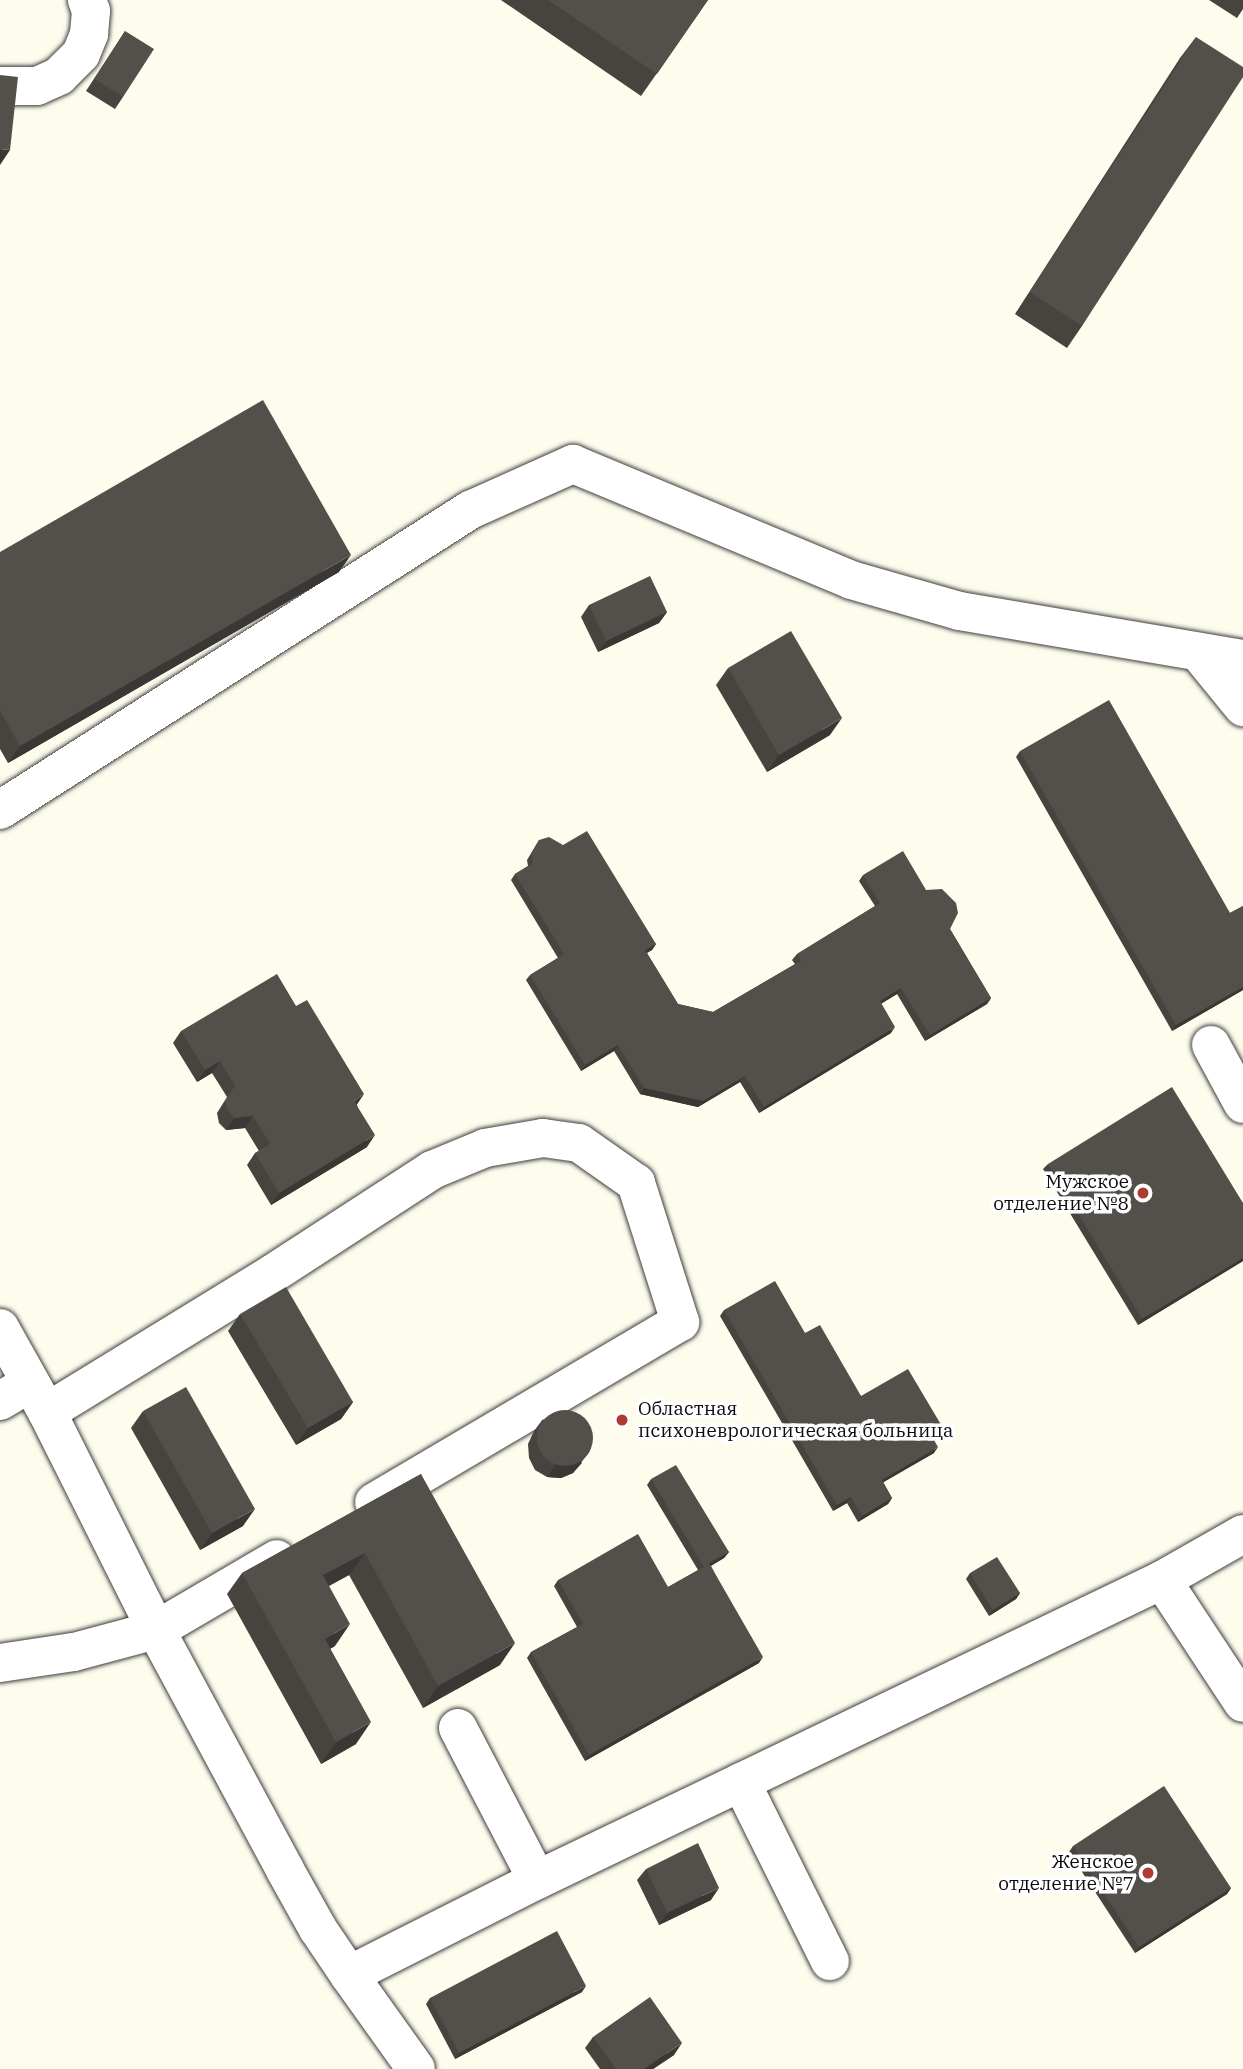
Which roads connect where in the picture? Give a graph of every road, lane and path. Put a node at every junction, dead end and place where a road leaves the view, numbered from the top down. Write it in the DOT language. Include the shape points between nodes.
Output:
graph roads {
  1 [pos="87,0"];
  2 [pos="0,86"];
  3 [pos="1199,653"];
  4 [pos="1243,659"];
  5 [pos="1243,706"];
  6 [pos="0,810"];
  7 [pos="1211,1045"];
  8 [pos="1243,1104"];
  9 [pos="0,1328"];
  10 [pos="26,1399"];
  11 [pos="346,1518"];
  12 [pos="1243,1534"];
  13 [pos="311,1539"];
  14 [pos="1161,1580"];
  15 [pos="156,1630"];
  16 [pos="0,1663"];
  17 [pos="1243,1703"];
  18 [pos="458,1728"];
  19 [pos="741,1782"];
  20 [pos="537,1880"];
  21 [pos="830,1961"];
  22 [pos="349,1975"];
  23 [pos="416,2069"];
  1 -- 2 [label="lane" via="89,34 81,54 59,76 37,86"];
  3 -- 4 [label="lane"];
  3 -- 5 [label="lane"];
  3 -- 6 [label="lane" via="959,611 851,580 573,464 470,510"];
  7 -- 8 [label="lane"];
  9 -- 10 [label="lane"];
  10 -- 11 [label="lane" via="272,1274 432,1170 485,1147 543,1138 579,1143 636,1183 680,1322"];
  10 -- 15 [label="lane"];
  12 -- 14 [label="lane"];
  13 -- 15 [label="lane"];
  14 -- 17 [label="lane"];
  14 -- 19 [label="lane"];
  15 -- 16 [label="lane" via="74,1652"];
  15 -- 22 [label="lane" via="318,1929"];
  18 -- 20 [label="lane"];
  19 -- 20 [label="lane"];
  19 -- 21 [label="lane"];
  20 -- 22 [label="lane"];
  22 -- 23 [label="lane"];
}
